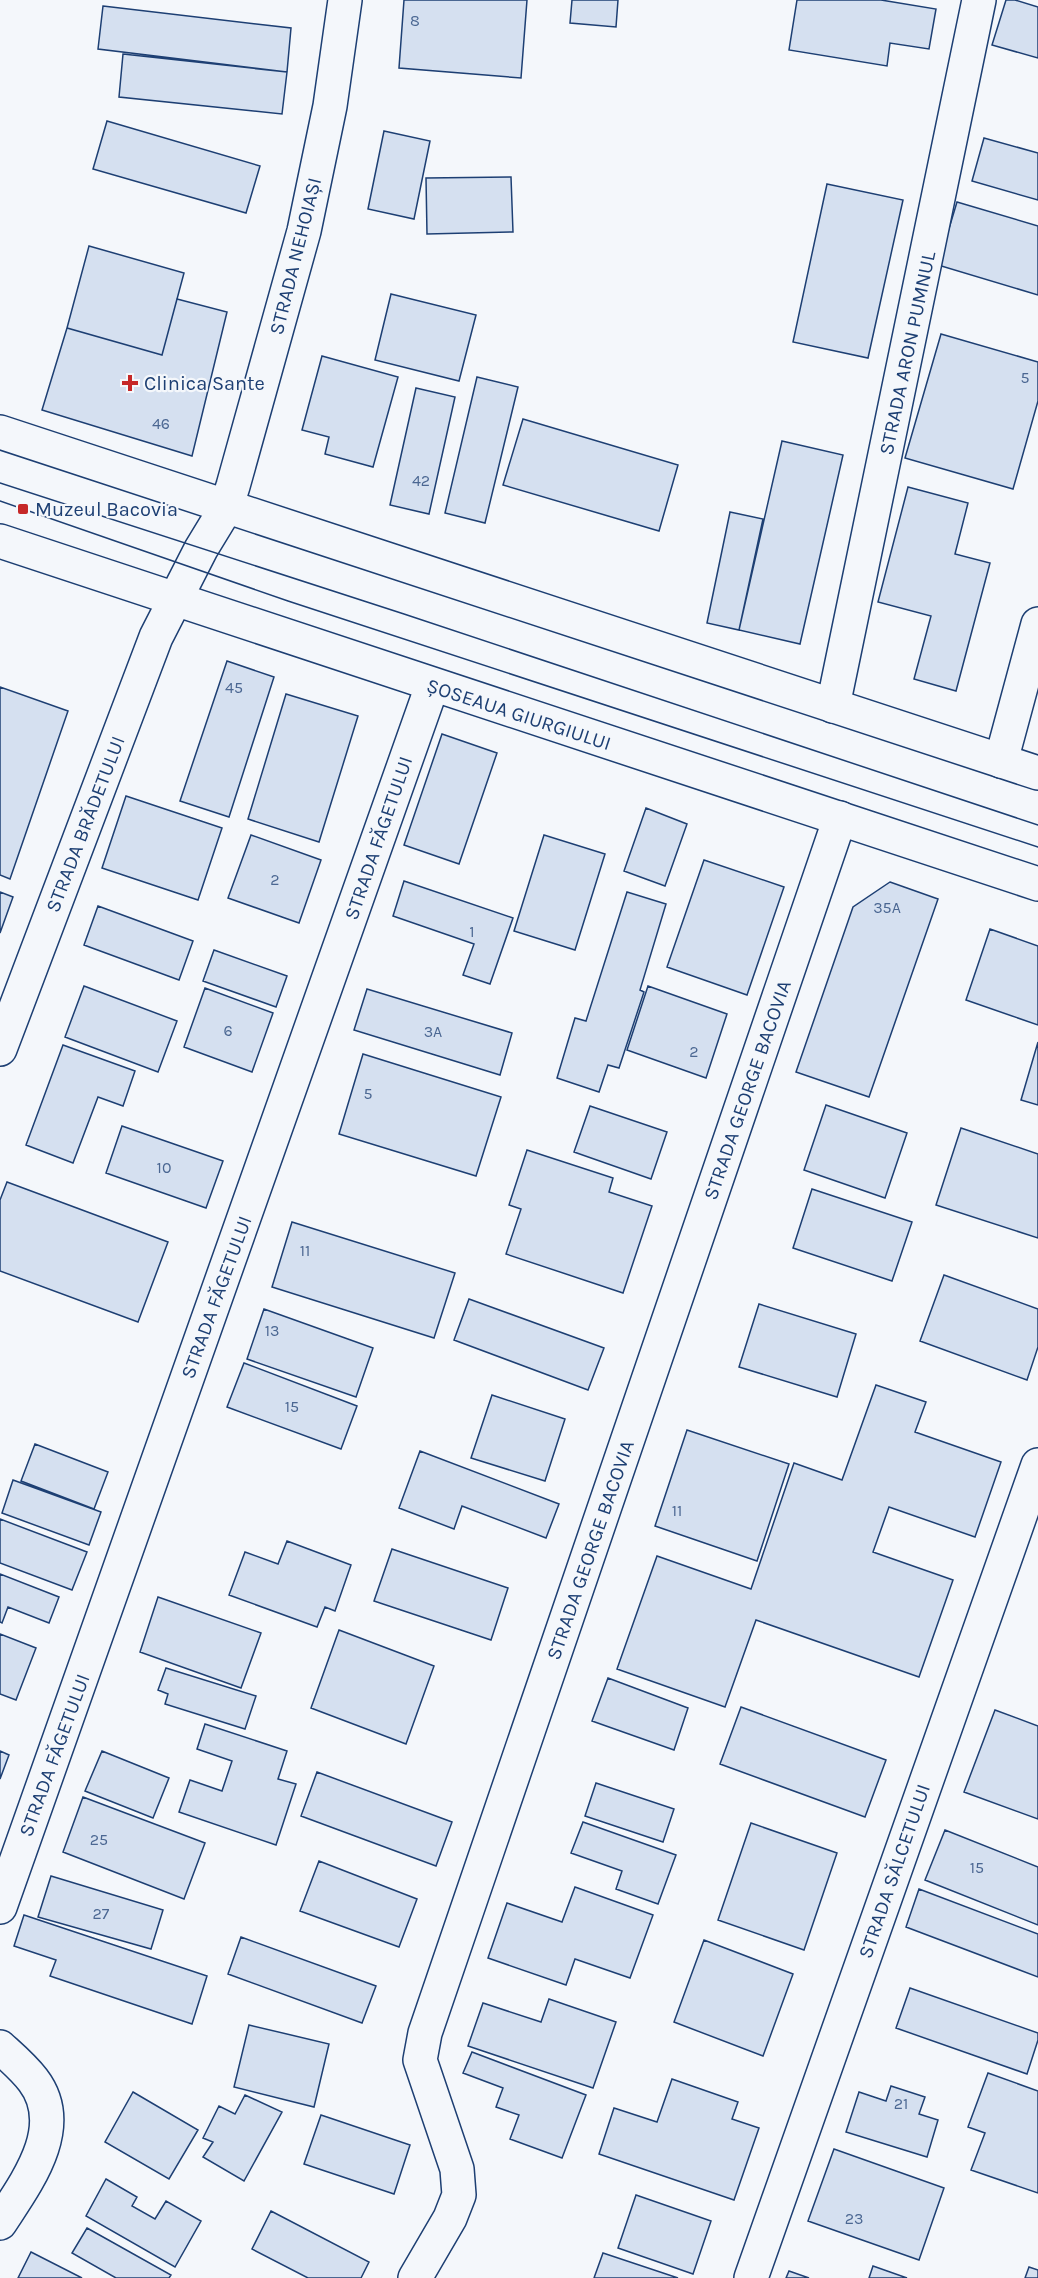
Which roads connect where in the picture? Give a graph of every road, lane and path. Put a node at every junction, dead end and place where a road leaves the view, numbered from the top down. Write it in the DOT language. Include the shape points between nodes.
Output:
graph roads {
  1 [pos="345,0"];
  2 [pos="979,0"];
  3 [pos="0,432"];
  4 [pos="226,508"];
  5 [pos="0,541"];
  6 [pos="174,600"];
  7 [pos="1038,624"];
  8 [pos="432,686"];
  9 [pos="833,706"];
  10 [pos="1001,761"];
  11 [pos="1038,772"];
  12 [pos="840,818"];
  13 [pos="1038,884"];
  14 [pos="0,1049"];
  15 [pos="1038,1465"];
  16 [pos="0,1907"];
  17 [pos="0,2046"];
  18 [pos="0,2223"];
  19 [pos="415,2278"];
  20 [pos="751,2278"];
  1 -- 4 [label="street, STRADA NEHOIAȘI" via="330,106 304,231"];
  2 -- 9 [label="street, STRADA ARON PUMNUL"];
  3 -- 4 [label="street"];
  4 -- 6 [label="street, STRADA NEHOIAȘI"];
  4 -- 9 [label="street"];
  5 -- 6 [label="street, ȘOSEAUA GIURGIULUI"];
  6 -- 8 [label="street, ȘOSEAUA GIURGIULUI"];
  6 -- 14 [label="street, STRADA BRĂDETULUI" via="156,637"];
  7 -- 10 [label="street"];
  8 -- 12 [label="street, ȘOSEAUA GIURGIULUI"];
  8 -- 16 [label="street, STRADA FĂGETULUI"];
  9 -- 10 [label="street"];
  10 -- 11 [label="street"];
  12 -- 13 [label="street, ȘOSEAUA GIURGIULUI"];
  12 -- 19 [label="street, STRADA GEORGE BACOVIA" via="425,2033 420,2060 457,2169 459,2195"];
  15 -- 20 [label="street, STRADA SĂLCETULUI"];
  17 -- 18 [label="street" via="34,2081 44,2103 46,2123 44,2145 29,2178"];
}
